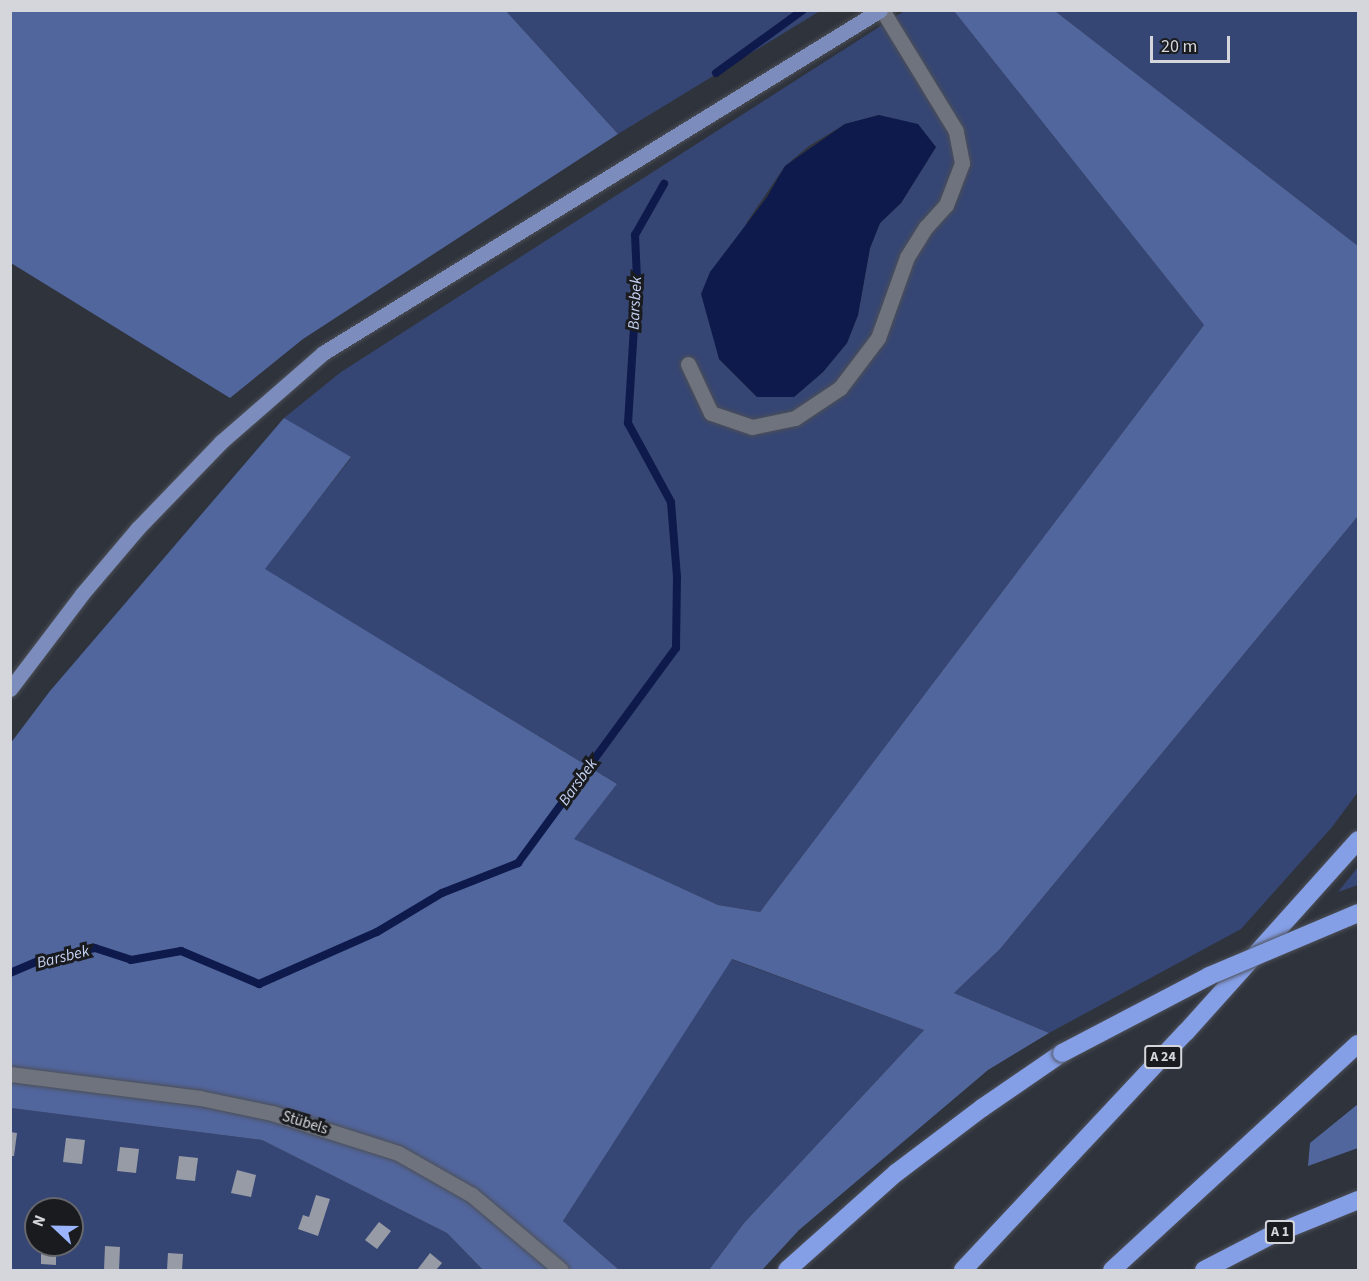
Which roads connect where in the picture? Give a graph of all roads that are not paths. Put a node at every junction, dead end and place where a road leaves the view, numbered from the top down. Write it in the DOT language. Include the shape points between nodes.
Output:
graph roads {
  1 [pos="881,10"];
  2 [pos="687,364"];
  3 [pos="10,689"];
  4 [pos="1359,840"];
  5 [pos="1359,913"];
  6 [pos="1359,1044"];
  7 [pos="10,1074"];
  8 [pos="1359,1200"];
  9 [pos="561,1270"];
  10 [pos="786,1270"];
  11 [pos="963,1270"];
  12 [pos="1113,1270"];
  13 [pos="1204,1270"];
  1 -- 2 [label="street" via="957,131 962,163 946,205 907,257 878,338 840,388 795,418 752,427 711,413"];
  1 -- 3 [label="main road" via="323,353 221,442 138,528"];
  4 -- 11 [label="highway, A 24"];
  5 -- 10 [label="highway, bridge" via="1209,976 1062,1053 896,1173"];
  6 -- 12 [label="highway"];
  7 -- 9 [label="street, Stübels" via="200,1098 272,1113 398,1153 472,1195"];
  8 -- 13 [label="highway, A 1" via="1270,1236"];
}
